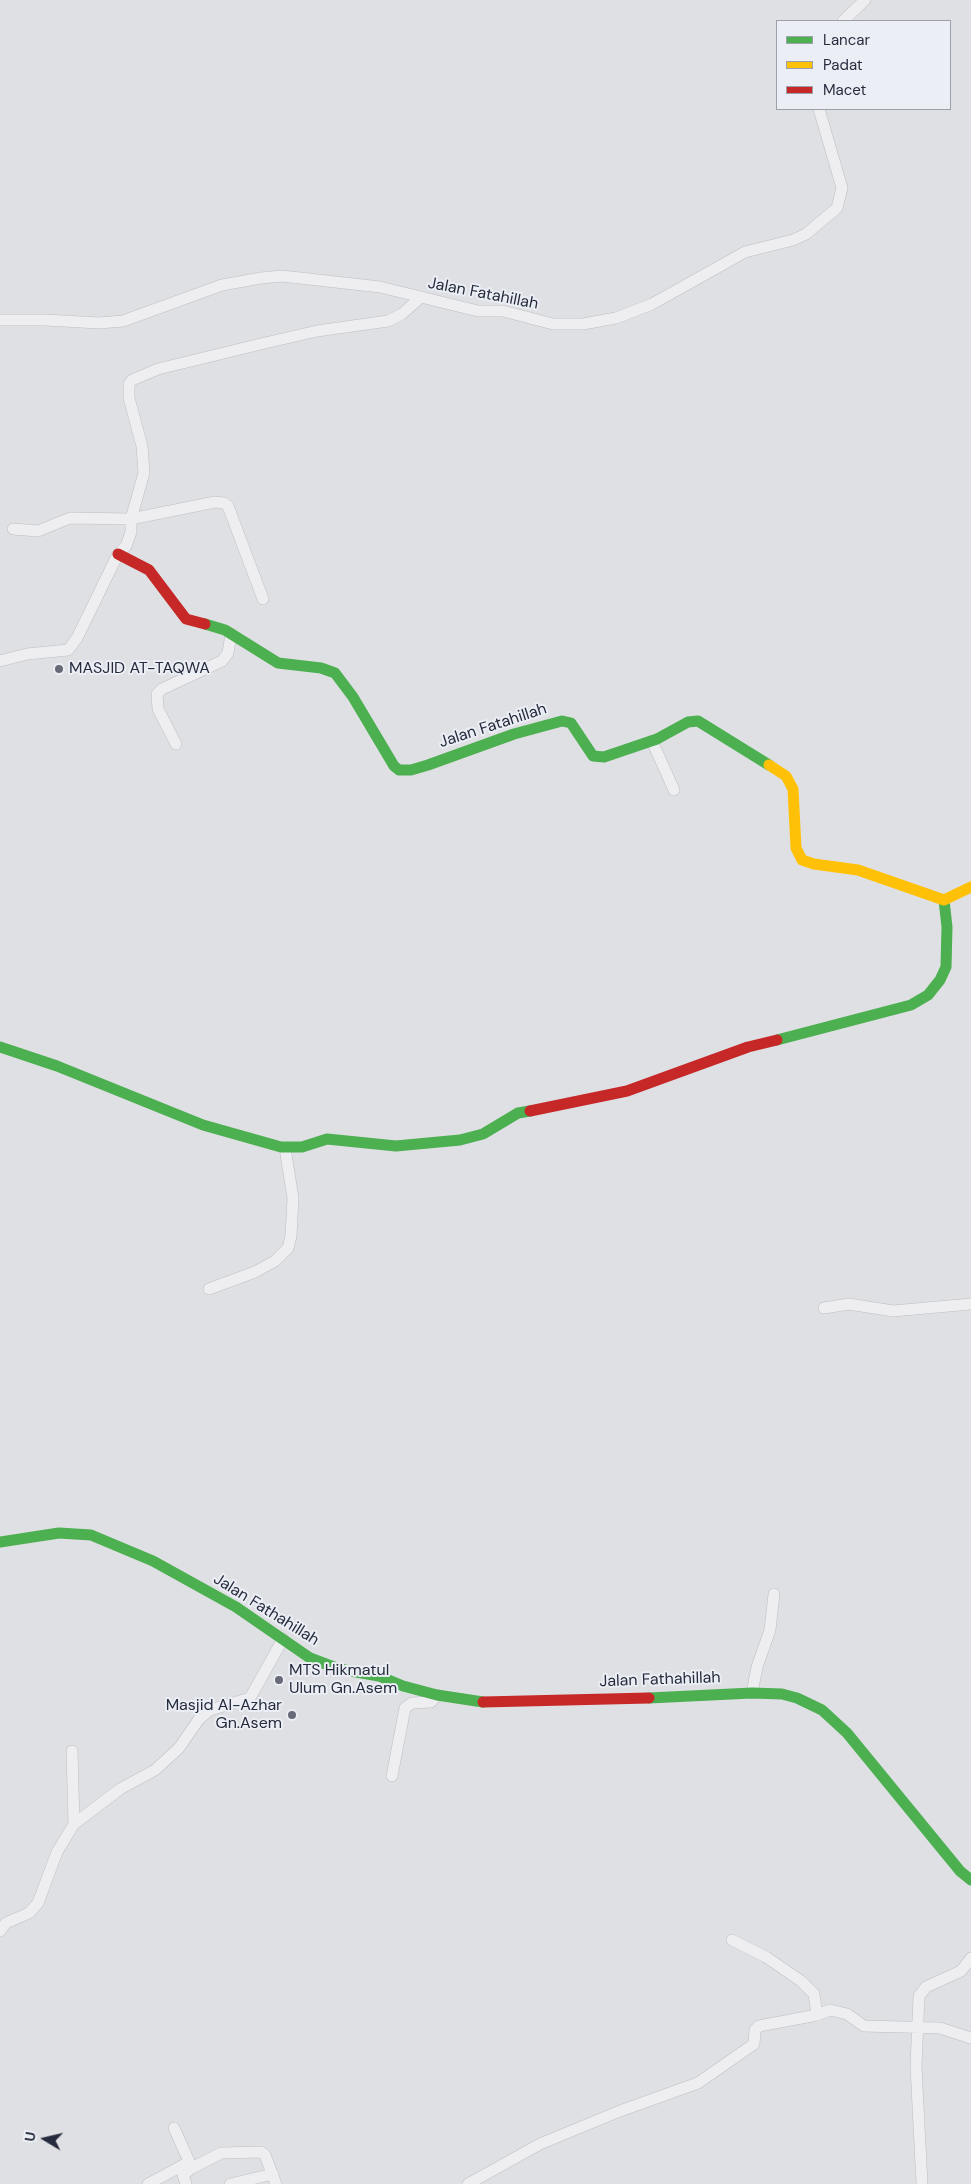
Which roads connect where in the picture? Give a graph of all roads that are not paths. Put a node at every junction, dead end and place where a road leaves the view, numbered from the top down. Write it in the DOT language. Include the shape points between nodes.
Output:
graph roads {
  1 [pos="865,0"];
  2 [pos="844,20"];
  3 [pos="819,110"];
  4 [pos="420,298"];
  5 [pos="0,320"];
  6 [pos="130,519"];
  7 [pos="13,529"];
  8 [pos="118,554"];
  9 [pos="262,599"];
  10 [pos="231,634"];
  11 [pos="0,662"];
  12 [pos="652,741"];
  13 [pos="176,744"];
  14 [pos="674,790"];
  15 [pos="971,887"];
  16 [pos="944,900"];
  17 [pos="0,1047"];
  18 [pos="285,1148"];
  19 [pos="208,1288"];
  20 [pos="971,1304"];
  21 [pos="824,1308"];
  22 [pos="0,1542"];
  23 [pos="774,1594"];
  24 [pos="283,1639"];
  25 [pos="752,1693"];
  26 [pos="437,1695"];
  27 [pos="72,1751"];
  28 [pos="392,1776"];
  29 [pos="74,1824"];
  30 [pos="971,1880"];
  31 [pos="0,1931"];
  32 [pos="732,1940"];
  33 [pos="971,1958"];
  34 [pos="817,2015"];
  35 [pos="916,2028"];
  36 [pos="971,2038"];
  37 [pos="174,2128"];
  38 [pos="190,2165"];
  39 [pos="275,2179"];
  40 [pos="148,2184"];
  41 [pos="186,2184"];
  42 [pos="230,2184"];
  43 [pos="468,2184"];
  44 [pos="922,2184"];
  1 -- 2 [label="street"];
  3 -- 4 [label="street, Jalan Fatahillah" via="842,196 837,208 806,234 745,252 652,304 599,322 553,324"];
  4 -- 5 [label="street, Jalan Fatahillah" via="355,283 282,276 222,285 123,321"];
  4 -- 6 [label="street" via="388,321 317,331 180,363 146,373 130,384 131,407 144,460 144,473"];
  6 -- 7 [label="street" via="70,518 38,530"];
  6 -- 8 [label="street" via="132,532"];
  6 -- 9 [label="street" via="224,503 228,506"];
  8 -- 10 [label="street, Jalan Fatahillah" via="148,570 186,619 218,627"];
  8 -- 11 [label="street" via="68,650 26,654"];
  10 -- 12 [label="street, Jalan Fatahillah" via="278,663 335,673 399,770 428,765 514,734 565,720 571,723 593,756 604,757"];
  10 -- 13 [label="street" via="228,653 222,661 157,694 158,708"];
  12 -- 14 [label="street"];
  12 -- 16 [label="street, Jalan Fatahillah" via="688,722 704,723 786,776 793,789 796,848 802,860 858,870"];
  15 -- 16 [label="street"];
  16 -- 18 [label="street" via="946,967 928,995 911,1005 748,1047 627,1091 518,1113 472,1138 396,1146 327,1139 302,1147"];
  17 -- 18 [label="street" via="57,1066 203,1125"];
  18 -- 19 [label="street" via="293,1198 292,1236 288,1248 256,1272"];
  20 -- 21 [label="street" via="893,1311 849,1304"];
  22 -- 24 [label="street, Jalan Fathahillah" via="59,1533 109,1540 236,1607"];
  23 -- 25 [label="street" via="770,1630"];
  24 -- 26 [label="street, Jalan Fathahillah" via="310,1658 339,1669 379,1676"];
  24 -- 29 [label="street" via="250,1698 210,1710 156,1770 120,1789"];
  25 -- 26 [label="street, Jalan Fathahillah" via="506,1703"];
  25 -- 30 [label="street, Jalan Fathahillah" via="791,1696 822,1710 847,1733 960,1871"];
  26 -- 28 [label="street" via="431,1702 412,1703 406,1708"];
  27 -- 29 [label="street"];
  29 -- 31 [label="street" via="57,1852 38,1903 29,1913 6,1923"];
  32 -- 34 [label="street" via="766,1957 801,1981 814,1994"];
  33 -- 35 [label="street" via="953,1976 921,1991"];
  34 -- 35 [label="street" via="830,2010 840,2011 864,2026"];
  34 -- 43 [label="street" via="759,2026 755,2030 754,2044 698,2083 540,2144"];
  35 -- 36 [label="street" via="940,2028"];
  35 -- 44 [label="street"];
  37 -- 38 [label="street"];
  38 -- 39 [label="street" via="221,2153 258,2152 265,2155"];
  38 -- 40 [label="street"];
  38 -- 41 [label="street" via="183,2174"];
  39 -- 42 [label="street"];
}
